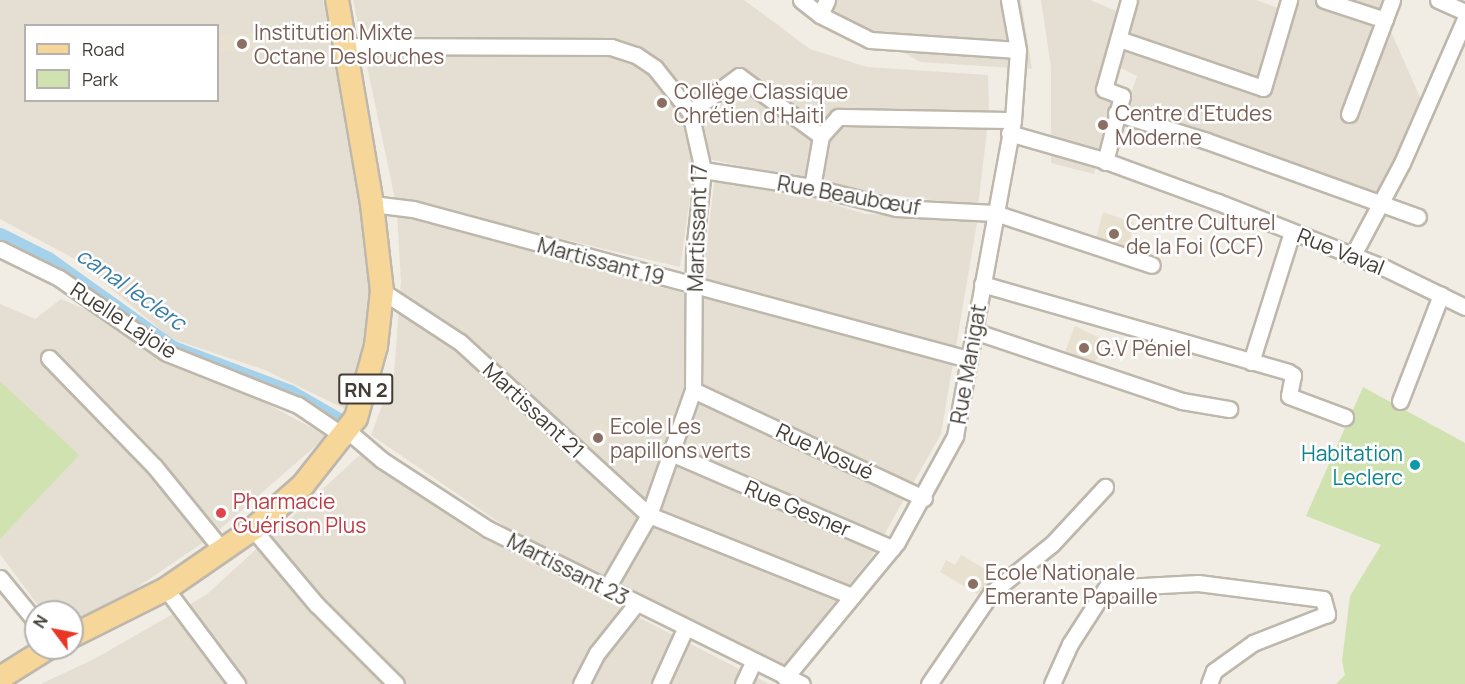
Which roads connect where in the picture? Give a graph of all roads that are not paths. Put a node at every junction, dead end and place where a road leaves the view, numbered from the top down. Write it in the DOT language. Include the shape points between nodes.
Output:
graph roads {
  1 [pos="337,0"];
  2 [pos="801,0"];
  3 [pos="827,0"];
  4 [pos="1009,0"];
  5 [pos="1129,0"];
  6 [pos="1289,0"];
  7 [pos="1324,0"];
  8 [pos="1392,0"];
  9 [pos="1438,0"];
  10 [pos="1465,12"];
  11 [pos="820,15"];
  12 [pos="1465,19"];
  13 [pos="1385,20"];
  14 [pos="1119,39"];
  15 [pos="345,46"];
  16 [pos="1018,50"];
  17 [pos="690,112"];
  18 [pos="1116,113"];
  19 [pos="1349,114"];
  20 [pos="1011,126"];
  21 [pos="821,136"];
  22 [pos="1105,162"];
  23 [pos="703,170"];
  24 [pos="812,186"];
  25 [pos="1380,203"];
  26 [pos="372,204"];
  27 [pos="995,213"];
  28 [pos="1418,217"];
  29 [pos="1292,232"];
  30 [pos="0,249"];
  31 [pos="1353,255"];
  32 [pos="1152,265"];
  33 [pos="982,284"];
  34 [pos="695,286"];
  35 [pos="382,291"];
  36 [pos="1441,295"];
  37 [pos="1465,307"];
  38 [pos="974,331"];
  39 [pos="49,358"];
  40 [pos="968,359"];
  41 [pos="1251,362"];
  42 [pos="693,390"];
  43 [pos="1400,401"];
  44 [pos="1229,409"];
  45 [pos="1345,417"];
  46 [pos="347,434"];
  47 [pos="671,453"];
  48 [pos="1105,487"];
  49 [pos="924,498"];
  50 [pos="649,515"];
  51 [pos="253,529"];
  52 [pos="892,548"];
  53 [pos="223,551"];
  54 [pos="0,578"];
  55 [pos="607,588"];
  56 [pos="166,590"];
  57 [pos="852,596"];
  58 [pos="636,604"];
  59 [pos="24,607"];
  60 [pos="685,629"];
  61 [pos="84,630"];
  62 [pos="29,660"];
  63 [pos="753,663"];
  64 [pos="0,678"];
  65 [pos="785,678"];
  66 [pos="237,684"];
  67 [pos="396,684"];
  68 [pos="581,684"];
  69 [pos="660,684"];
  70 [pos="743,684"];
  71 [pos="801,684"];
  72 [pos="929,684"];
  73 [pos="1052,684"];
  74 [pos="1209,684"];
  1 -- 15 [label="main road, RN 2"];
  2 -- 11 [label="street"];
  3 -- 11 [label="street"];
  4 -- 16 [label="street, Rue Manigat"];
  5 -- 14 [label="street"];
  6 -- 14 [label="street" via="1263,88"];
  7 -- 13 [label="street"];
  8 -- 13 [label="street"];
  9 -- 10 [label="street"];
  11 -- 16 [label="street" via="870,40"];
  12 -- 25 [label="street" via="1402,163"];
  13 -- 19 [label="street"];
  14 -- 18 [label="street" via="1104,89 1122,96"];
  15 -- 17 [label="street, Martissant 17" via="611,47 636,55 655,68"];
  15 -- 26 [label="main road, RN 2"];
  16 -- 20 [label="street, Rue Manigat"];
  17 -- 21 [label="street" via="739,76"];
  17 -- 23 [label="street, Martissant 17"];
  18 -- 22 [label="street"];
  18 -- 25 [label="street" via="1208,141"];
  20 -- 21 [label="street, Rue Vaval" via="838,117"];
  20 -- 22 [label="street, Rue Vaval"];
  20 -- 27 [label="street, Rue Manigat"];
  21 -- 24 [label="street"];
  22 -- 29 [label="street, Rue Vaval"];
  23 -- 24 [label="street, Rue Beaubœuf"];
  23 -- 34 [label="street, Martissant 17" via="694,251"];
  24 -- 27 [label="street, Rue Beaubœuf" via="896,208"];
  25 -- 28 [label="street"];
  25 -- 31 [label="street"];
  26 -- 34 [label="street, Martissant 19" via="413,209"];
  26 -- 35 [label="main road, RN 2"];
  27 -- 32 [label="street, Rue Beaubœuf"];
  27 -- 33 [label="street, Rue Manigat"];
  29 -- 31 [label="street, Rue Vaval"];
  29 -- 41 [label="street"];
  30 -- 46 [label="street, Ruelle Lajoie" via="59,278 166,353 298,405"];
  31 -- 36 [label="street, Rue Vaval"];
  33 -- 38 [label="street, Rue Manigat"];
  33 -- 41 [label="street"];
  34 -- 40 [label="street, Martissant 19"];
  34 -- 42 [label="street, Martissant 17"];
  35 -- 46 [label="main road, RN 2" via="365,396"];
  35 -- 50 [label="street, Martissant 21" via="460,342"];
  36 -- 37 [label="street, Rue Vaval"];
  36 -- 43 [label="street"];
  38 -- 40 [label="street, Rue Manigat"];
  38 -- 44 [label="street" via="1182,401"];
  39 -- 53 [label="street" via="155,466"];
  40 -- 49 [label="street, Rue Manigat" via="954,436"];
  41 -- 45 [label="street" via="1293,375 1288,396"];
  42 -- 47 [label="street, Martissant 17"];
  42 -- 49 [label="street, Rue Nosué"];
  46 -- 51 [label="main road, RN 2" via="303,485"];
  46 -- 55 [label="street, Martissant 23" via="488,529"];
  47 -- 50 [label="street, Martissant 17"];
  47 -- 52 [label="street, Rue Gesner"];
  48 -- 72 [label="street" via="1052,544 991,593"];
  49 -- 52 [label="street, Rue Manigat"];
  50 -- 55 [label="street, Martissant 17"];
  50 -- 57 [label="street, Martissant 21"];
  51 -- 53 [label="main road, RN 2"];
  51 -- 67 [label="street" via="316,604"];
  52 -- 57 [label="street, Rue Manigat"];
  53 -- 56 [label="main road, RN 2"];
  54 -- 59 [label="street"];
  55 -- 58 [label="street, Martissant 23"];
  56 -- 61 [label="main road, RN 2"];
  56 -- 66 [label="street"];
  57 -- 65 [label="street, Rue Manigat"];
  58 -- 60 [label="street, Martissant 23"];
  58 -- 68 [label="street" via="597,653"];
  60 -- 63 [label="street, Martissant 23"];
  60 -- 69 [label="street"];
  62 -- 64 [label="main road"];
  63 -- 65 [label="street, Martissant 23"];
  63 -- 70 [label="street"];
  65 -- 71 [label="street, Martissant 23"];
  73 -- 74 [label="street" via="1070,644 1106,588 1198,583 1323,599 1327,614 1253,643 1214,671"];
}
